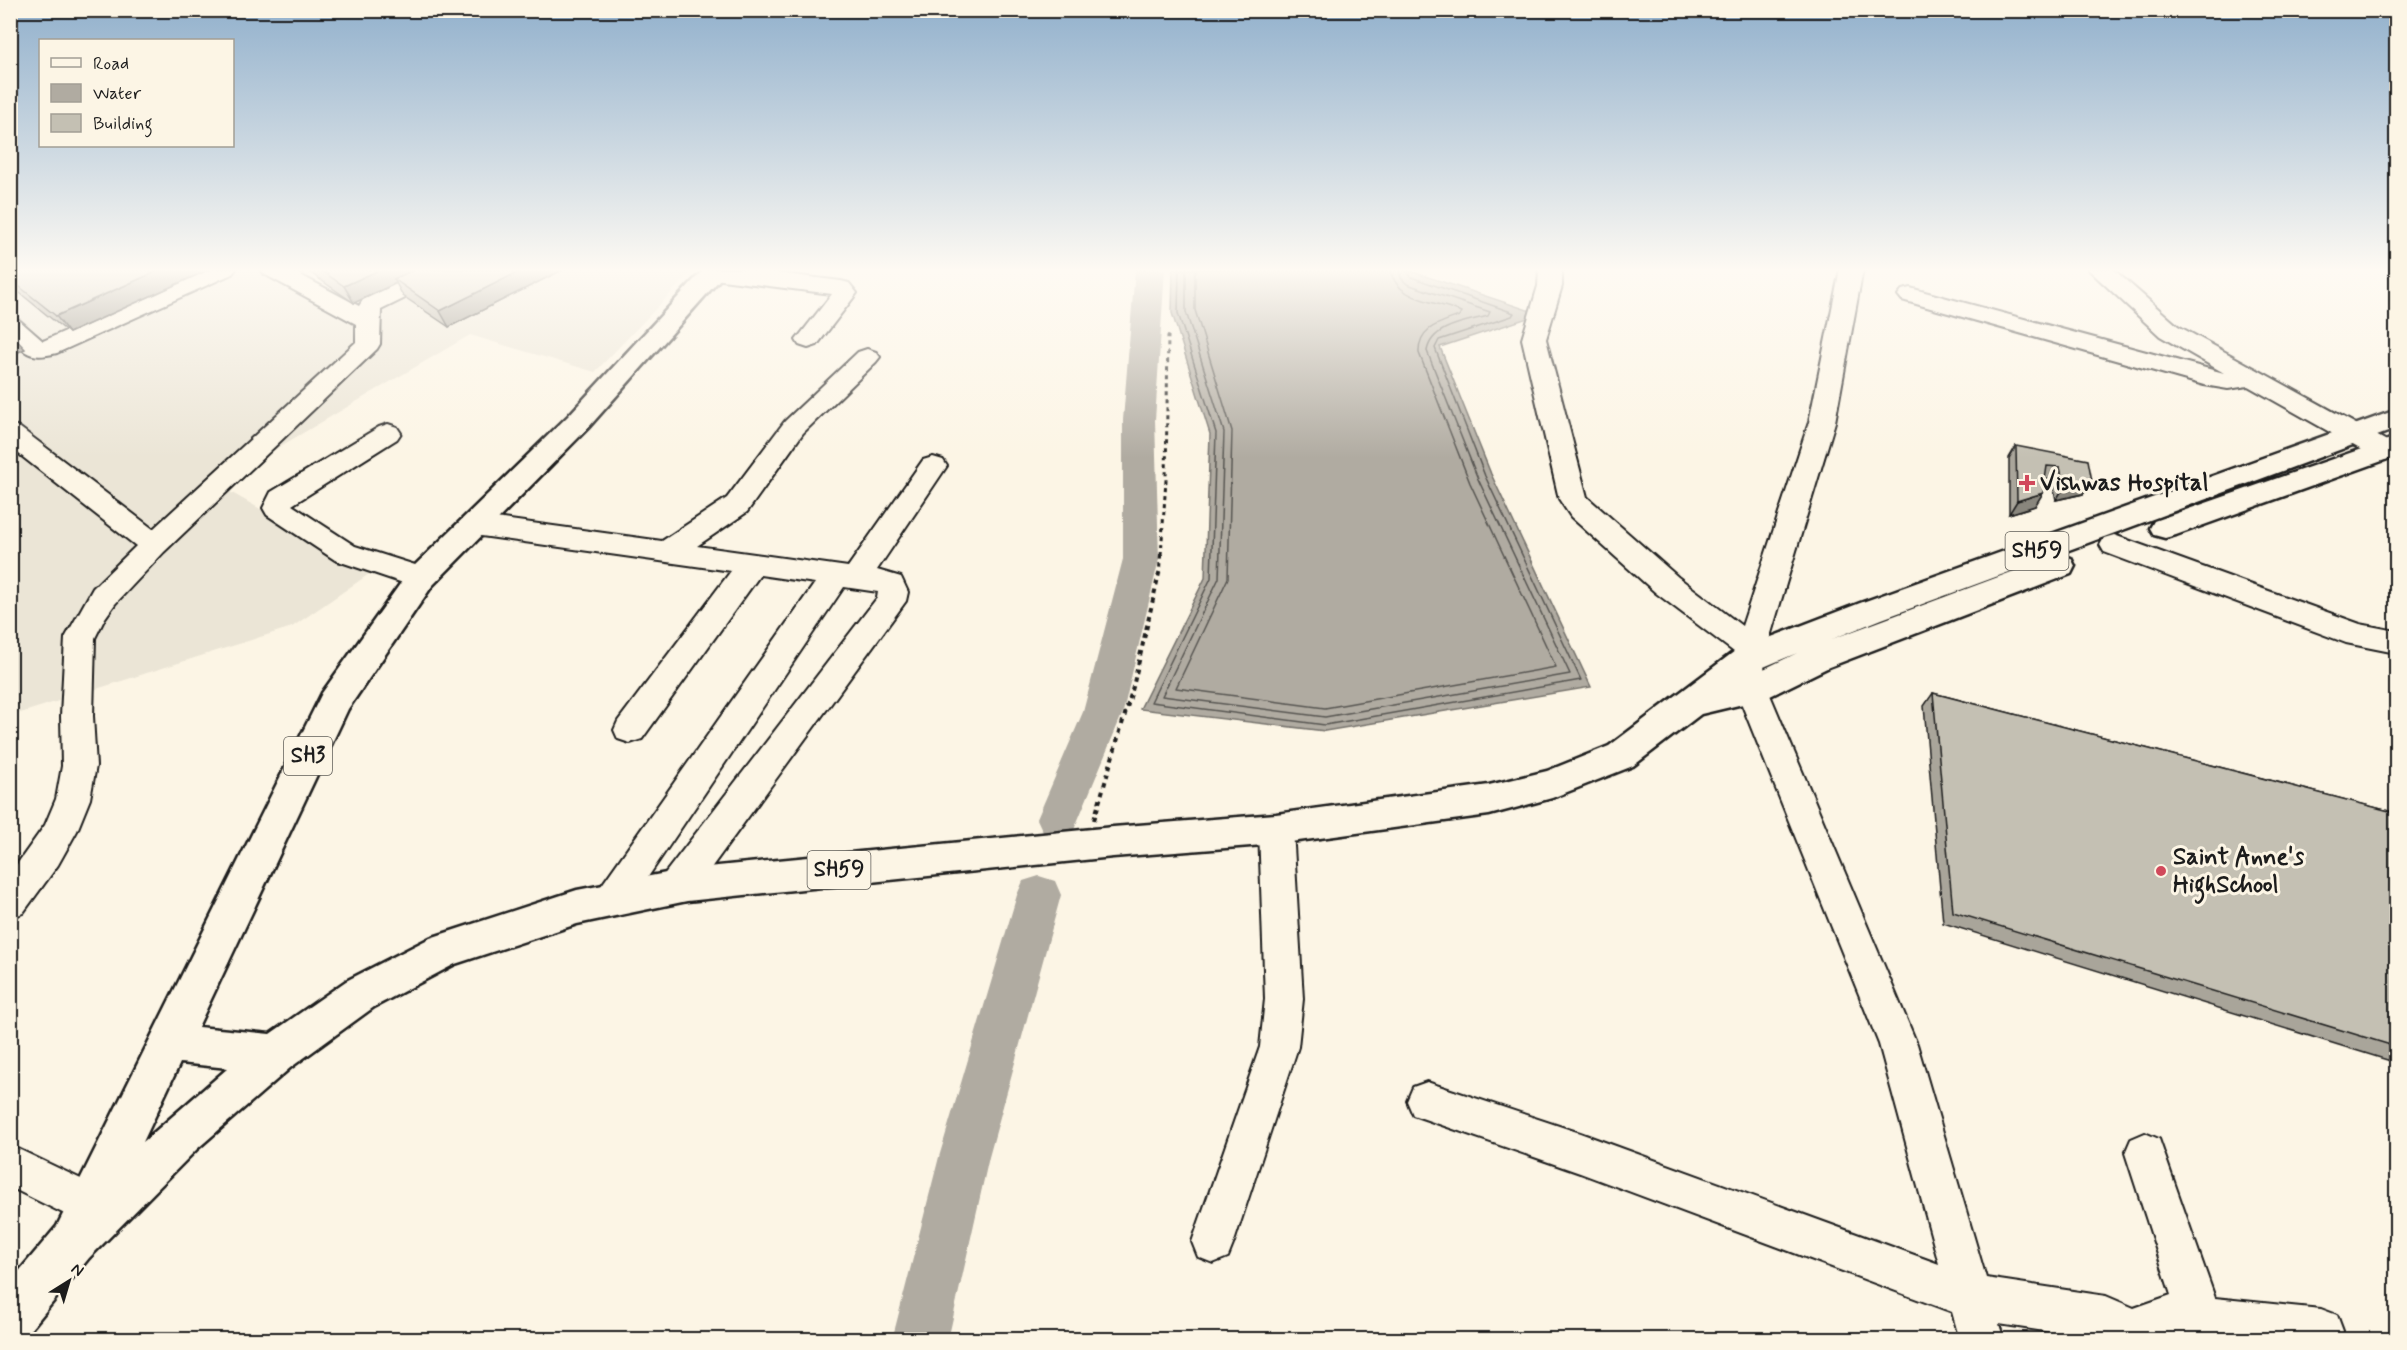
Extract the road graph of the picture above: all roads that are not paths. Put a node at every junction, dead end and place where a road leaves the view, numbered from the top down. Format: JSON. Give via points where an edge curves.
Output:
{"nodes":[{"id":1,"x":17,"y":332,"type":"edge"},
{"id":2,"x":84,"y":332,"type":"edge"},
{"id":3,"x":369,"y":332,"type":"edge"},
{"id":4,"x":660,"y":332,"type":"edge"},
{"id":5,"x":815,"y":332,"type":"edge"},
{"id":6,"x":1535,"y":332,"type":"edge"},
{"id":7,"x":1840,"y":332,"type":"edge"},
{"id":8,"x":2043,"y":332,"type":"edge"},
{"id":9,"x":2171,"y":332,"type":"edge"},
{"id":10,"x":808,"y":340,"type":"dead end"},
{"id":11,"x":867,"y":357,"type":"dead end"},
{"id":12,"x":2251,"y":377,"type":"junction"},
{"id":13,"x":2397,"y":419,"type":"edge"},
{"id":14,"x":10,"y":433,"type":"edge"},
{"id":15,"x":388,"y":433,"type":"dead end"},
{"id":16,"x":2354,"y":435,"type":"junction"},
{"id":17,"x":2390,"y":449,"type":"edge"},
{"id":18,"x":933,"y":466,"type":"dead end"},
{"id":19,"x":474,"y":525,"type":"junction"},
{"id":20,"x":154,"y":545,"type":"junction"},
{"id":21,"x":2114,"y":545,"type":"junction"},
{"id":22,"x":667,"y":552,"type":"junction"},
{"id":23,"x":2062,"y":553,"type":"junction"},
{"id":24,"x":752,"y":564,"type":"junction"},
{"id":25,"x":846,"y":577,"type":"junction"},
{"id":26,"x":421,"y":578,"type":"junction"},
{"id":27,"x":2397,"y":642,"type":"edge"},
{"id":28,"x":1750,"y":666,"type":"junction"},
{"id":29,"x":630,"y":730,"type":"dead end"},
{"id":30,"x":1276,"y":830,"type":"junction"},
{"id":31,"x":676,"y":887,"type":"junction"},
{"id":32,"x":612,"y":900,"type":"junction"},
{"id":33,"x":10,"y":902,"type":"edge"},
{"id":34,"x":169,"y":1043,"type":"junction"},
{"id":35,"x":276,"y":1054,"type":"junction"},
{"id":36,"x":1427,"y":1101,"type":"dead end"},
{"id":37,"x":2145,"y":1153,"type":"dead end"},
{"id":38,"x":10,"y":1165,"type":"edge"},
{"id":39,"x":91,"y":1206,"type":"junction"},
{"id":40,"x":73,"y":1242,"type":"junction"},
{"id":41,"x":1213,"y":1242,"type":"dead end"},
{"id":42,"x":1970,"y":1297,"type":"junction"},
{"id":43,"x":2200,"y":1318,"type":"junction"},
{"id":44,"x":10,"y":1319,"type":"edge"},
{"id":45,"x":2321,"y":1331,"type":"dead end"},
{"id":46,"x":2139,"y":1336,"type":"edge"},
{"id":47,"x":1982,"y":1340,"type":"edge"}],
"edges":[{"from":1,"to":2,"type":"street","via":[[35,349],[48,348]]},
{"from":3,"to":20,"type":"street","via":[[368,344]]},
{"from":4,"to":19,"type":"main road","number":"SH3","via":[[578,422]]},
{"from":5,"to":10,"type":"street"},
{"from":6,"to":28,"type":"street","via":[[1573,499]]},
{"from":7,"to":28,"type":"street","via":[[1822,422]]},
{"from":8,"to":12,"type":"street","via":[[2213,379]]},
{"from":9,"to":12,"type":"street"},
{"from":11,"to":22,"type":"street","via":[[794,427],[737,505]]},
{"from":12,"to":16,"type":"street"},
{"from":13,"to":16,"type":"main road","number":"SH59"},
{"from":14,"to":20,"type":"street"},
{"from":15,"to":26,"type":"street","via":[[281,499],[277,508],[345,553]]},
{"from":16,"to":17,"type":"street"},
{"from":16,"to":23,"type":"main road","number":"SH59"},
{"from":17,"to":21,"type":"main road","number":"SH59"},
{"from":18,"to":25,"type":"street"},
{"from":19,"to":22,"type":"street"},
{"from":19,"to":26,"type":"main road","number":"SH3"},
{"from":20,"to":33,"type":"street","via":[[104,596],[80,638],[76,716],[79,766],[74,799],[46,854]]},
{"from":21,"to":23,"type":"main road","number":"SH59"},
{"from":21,"to":27,"type":"street","via":[[2357,635]]},
{"from":22,"to":24,"type":"street"},
{"from":23,"to":28,"type":"main road","number":"SH59","via":[[1817,658]]},
{"from":24,"to":25,"type":"street"},
{"from":24,"to":29,"type":"street"},
{"from":25,"to":31,"type":"street","via":[[890,585],[891,601]]},
{"from":25,"to":32,"type":"street"},
{"from":26,"to":34,"type":"main road","number":"SH3","via":[[334,702]]},
{"from":28,"to":30,"type":"main road","number":"SH59","via":[[1689,704],[1621,756],[1552,784],[1489,800]]},
{"from":28,"to":42,"type":"street","via":[[1898,1044]]},
{"from":30,"to":31,"type":"main road","number":"SH59","via":[[1086,845]]},
{"from":30,"to":41,"type":"street","via":[[1284,999],[1279,1047]]},
{"from":31,"to":32,"type":"main road","number":"SH59"},
{"from":32,"to":35,"type":"main road","number":"SH59","via":[[444,950],[360,994]]},
{"from":34,"to":35,"type":"main road"},
{"from":34,"to":39,"type":"main road","number":"SH3"},
{"from":35,"to":40,"type":"main road","number":"SH59","via":[[182,1134]]},
{"from":36,"to":42,"type":"street","via":[[1580,1153]]},
{"from":37,"to":43,"type":"street"},
{"from":38,"to":39,"type":"street"},
{"from":39,"to":40,"type":"main road","number":"SH3"},
{"from":40,"to":44,"type":"main road","number":"SH3"},
{"from":42,"to":46,"type":"street","via":[[2106,1318]]},
{"from":42,"to":47,"type":"street"},
{"from":43,"to":45,"type":"street"},
{"from":43,"to":46,"type":"street","via":[[2160,1319]]}]}
